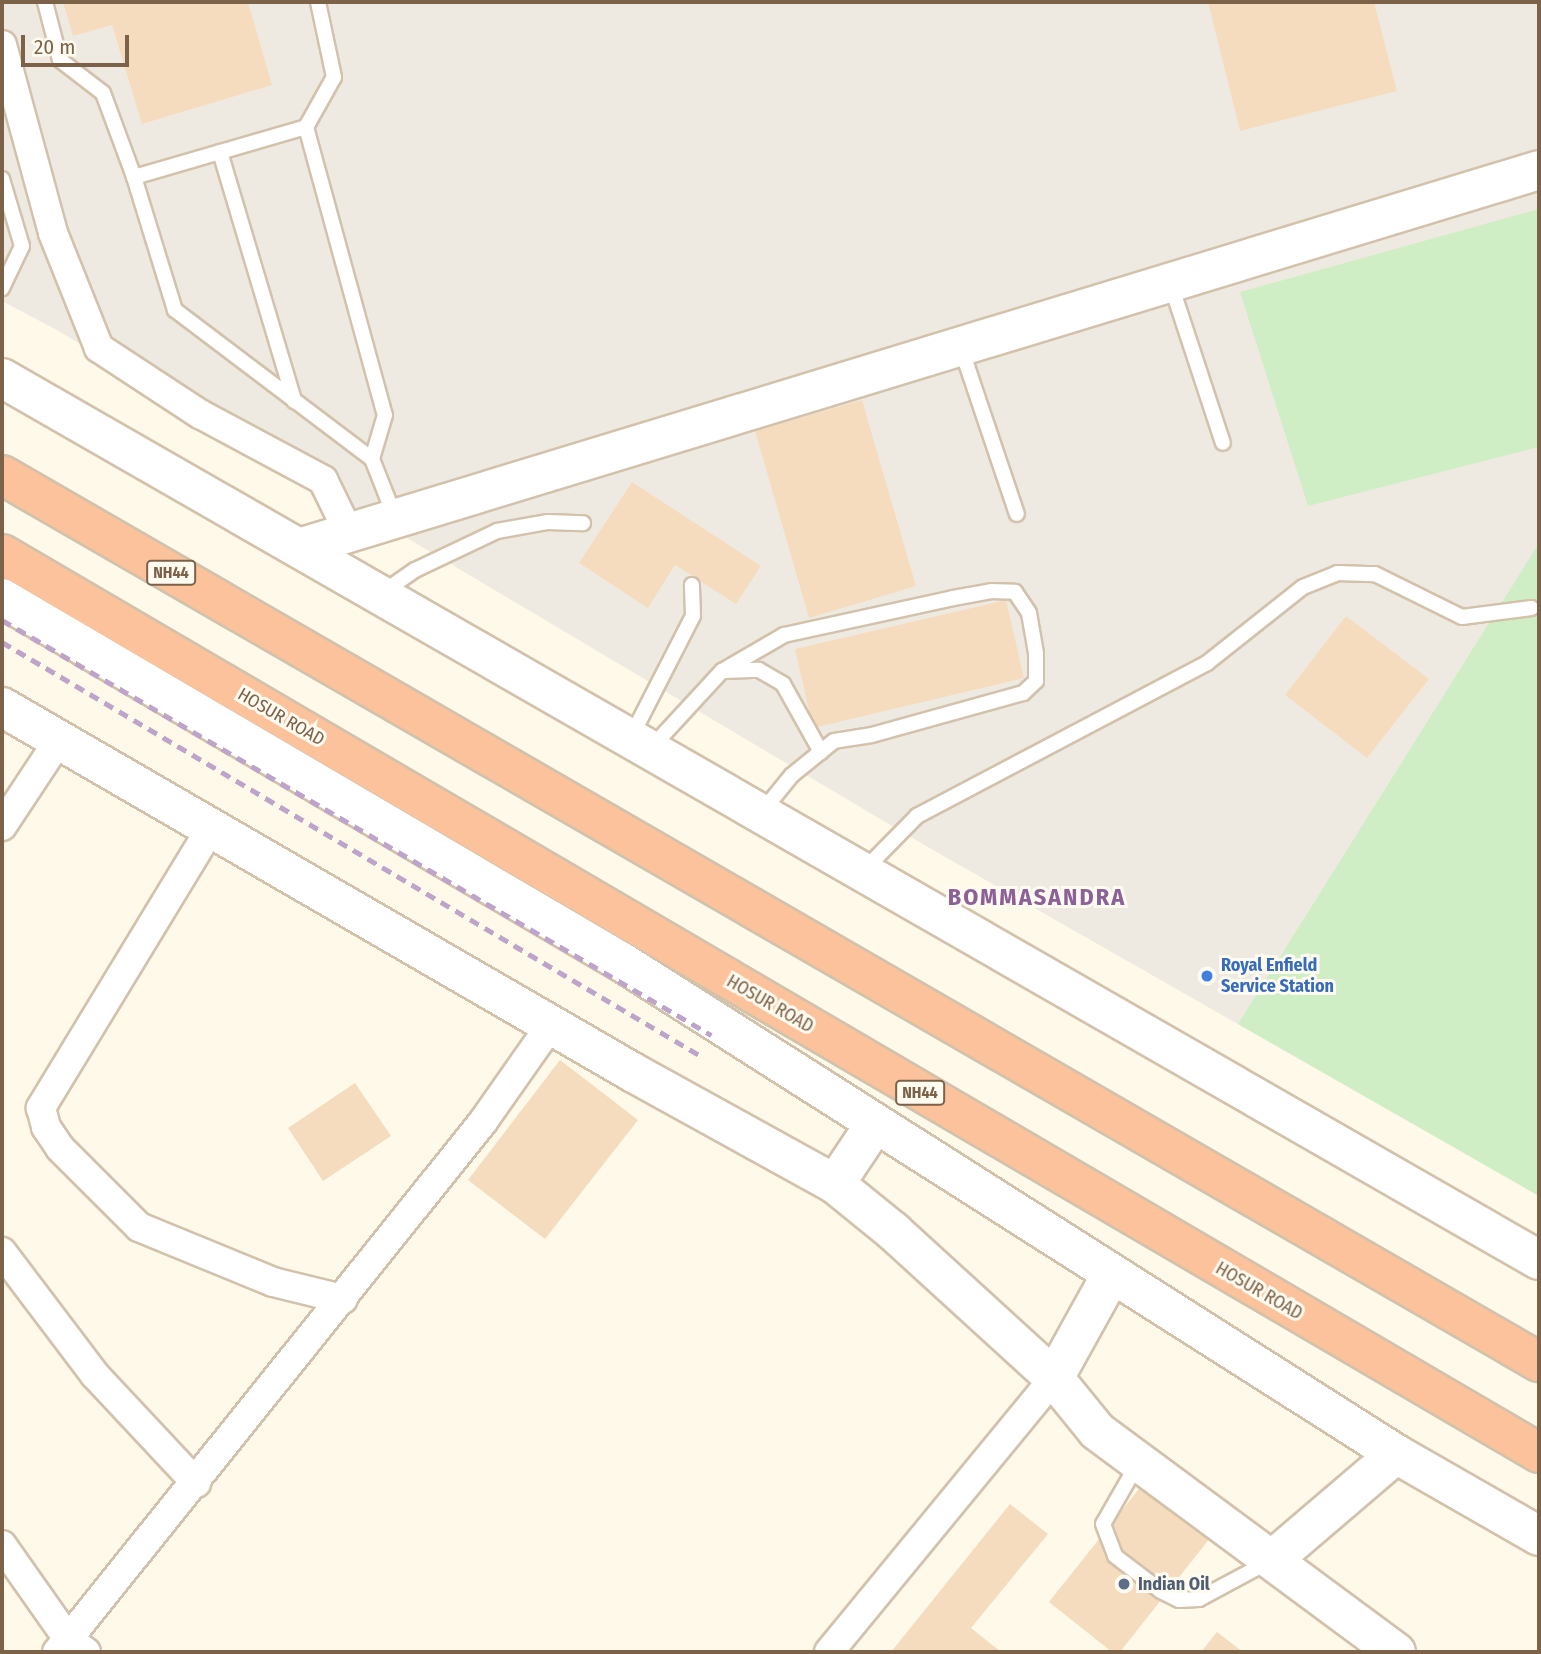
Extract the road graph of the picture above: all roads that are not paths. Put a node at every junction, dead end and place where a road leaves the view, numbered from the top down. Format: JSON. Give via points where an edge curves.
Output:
{"nodes":[{"id":1,"x":45,"y":2,"type":"edge"},
{"id":2,"x":317,"y":2,"type":"edge"},
{"id":3,"x":2,"y":45,"type":"edge"},
{"id":4,"x":306,"y":127,"type":"junction"},
{"id":5,"x":220,"y":152,"type":"junction"},
{"id":6,"x":1539,"y":170,"type":"edge"},
{"id":7,"x":134,"y":177,"type":"junction"},
{"id":8,"x":2,"y":178,"type":"edge"},
{"id":9,"x":1170,"y":282,"type":"junction"},
{"id":10,"x":2,"y":288,"type":"edge"},
{"id":11,"x":961,"y":346,"type":"junction"},
{"id":12,"x":2,"y":378,"type":"edge"},
{"id":13,"x":294,"y":401,"type":"junction"},
{"id":14,"x":1223,"y":443,"type":"dead end"},
{"id":15,"x":372,"y":459,"type":"junction"},
{"id":16,"x":2,"y":475,"type":"edge"},
{"id":17,"x":1017,"y":514,"type":"dead end"},
{"id":18,"x":396,"y":519,"type":"junction"},
{"id":19,"x":583,"y":523,"type":"dead end"},
{"id":20,"x":349,"y":533,"type":"junction"},
{"id":21,"x":299,"y":548,"type":"junction"},
{"id":22,"x":2,"y":554,"type":"edge"},
{"id":23,"x":692,"y":585,"type":"dead end"},
{"id":24,"x":381,"y":594,"type":"junction"},
{"id":25,"x":2,"y":598,"type":"edge"},
{"id":26,"x":1531,"y":608,"type":"dead end"},
{"id":27,"x":722,"y":671,"type":"junction"},
{"id":28,"x":2,"y":706,"type":"edge"},
{"id":29,"x":59,"y":740,"type":"junction"},
{"id":30,"x":640,"y":743,"type":"junction"},
{"id":31,"x":821,"y":752,"type":"junction"},
{"id":32,"x":761,"y":813,"type":"junction"},
{"id":33,"x":2,"y":826,"type":"edge"},
{"id":34,"x":211,"y":828,"type":"junction"},
{"id":35,"x":863,"y":871,"type":"junction"},
{"id":36,"x":551,"y":1025,"type":"junction"},
{"id":37,"x":875,"y":1124,"type":"junction"},
{"id":38,"x":835,"y":1184,"type":"junction"},
{"id":39,"x":2,"y":1252,"type":"edge"},
{"id":40,"x":1539,"y":1260,"type":"edge"},
{"id":41,"x":1111,"y":1275,"type":"junction"},
{"id":42,"x":343,"y":1299,"type":"junction"},
{"id":43,"x":1539,"y":1362,"type":"edge"},
{"id":44,"x":1054,"y":1378,"type":"junction"},
{"id":45,"x":1539,"y":1453,"type":"edge"},
{"id":46,"x":1396,"y":1454,"type":"junction"},
{"id":47,"x":1139,"y":1462,"type":"junction"},
{"id":48,"x":196,"y":1483,"type":"junction"},
{"id":49,"x":1539,"y":1536,"type":"edge"},
{"id":50,"x":2,"y":1545,"type":"edge"},
{"id":51,"x":1272,"y":1560,"type":"junction"},
{"id":52,"x":70,"y":1648,"type":"edge"},
{"id":53,"x":829,"y":1652,"type":"edge"},
{"id":54,"x":1396,"y":1652,"type":"edge"}],
"edges":[{"from":1,"to":7,"type":"lane","via":[[60,60],[103,93]]},
{"from":2,"to":4,"type":"lane","via":[[334,77]]},
{"from":3,"to":20,"type":"street","via":[[53,233],[99,348],[200,414],[323,480]]},
{"from":4,"to":5,"type":"lane"},
{"from":4,"to":15,"type":"lane","via":[[385,415]]},
{"from":5,"to":7,"type":"lane"},
{"from":5,"to":13,"type":"lane"},
{"from":6,"to":9,"type":"street"},
{"from":7,"to":13,"type":"lane","via":[[174,310]]},
{"from":8,"to":10,"type":"lane","via":[[22,246]]},
{"from":9,"to":11,"type":"street"},
{"from":9,"to":14,"type":"lane"},
{"from":11,"to":17,"type":"lane"},
{"from":11,"to":18,"type":"street"},
{"from":12,"to":21,"type":"street"},
{"from":13,"to":15,"type":"lane"},
{"from":15,"to":18,"type":"lane"},
{"from":16,"to":43,"type":"highway","number":"NH44"},
{"from":18,"to":20,"type":"street"},
{"from":19,"to":24,"type":"lane","via":[[548,522],[497,531],[415,570]]},
{"from":20,"to":21,"type":"street"},
{"from":21,"to":24,"type":"street"},
{"from":22,"to":45,"type":"highway","name":"HOSUR ROAD","number":"NH44"},
{"from":23,"to":30,"type":"lane","via":[[693,616]]},
{"from":24,"to":30,"type":"street"},
{"from":25,"to":37,"type":"street","via":[[622,962]]},
{"from":26,"to":35,"type":"lane","via":[[1462,617],[1375,574],[1337,573],[1303,587],[1207,663],[917,816]]},
{"from":27,"to":30,"type":"lane"},
{"from":27,"to":31,"type":"lane","via":[[759,670],[783,684]]},
{"from":27,"to":31,"type":"lane","via":[[784,635],[953,598],[1015,592],[1029,613],[1035,653],[1036,681],[1023,693],[872,735],[834,741]]},
{"from":28,"to":29,"type":"street"},
{"from":29,"to":33,"type":"street"},
{"from":29,"to":34,"type":"street"},
{"from":30,"to":32,"type":"street"},
{"from":31,"to":32,"type":"lane","via":[[791,776]]},
{"from":32,"to":35,"type":"street"},
{"from":34,"to":36,"type":"street"},
{"from":34,"to":42,"type":"street","via":[[41,1108],[46,1127],[139,1227],[273,1282]]},
{"from":35,"to":40,"type":"street"},
{"from":36,"to":38,"type":"street"},
{"from":36,"to":42,"type":"street","via":[[482,1124]]},
{"from":37,"to":38,"type":"street"},
{"from":37,"to":41,"type":"street"},
{"from":38,"to":44,"type":"street"},
{"from":39,"to":48,"type":"street","via":[[95,1375]]},
{"from":41,"to":44,"type":"street"},
{"from":41,"to":46,"type":"street"},
{"from":42,"to":48,"type":"street"},
{"from":44,"to":47,"type":"street","via":[[1097,1431]]},
{"from":44,"to":53,"type":"street"},
{"from":46,"to":49,"type":"street"},
{"from":46,"to":51,"type":"street"},
{"from":47,"to":51,"type":"street"},
{"from":47,"to":51,"type":"lane","via":[[1103,1524],[1115,1556],[1161,1591],[1179,1600],[1199,1599]]},
{"from":48,"to":52,"type":"street"},
{"from":50,"to":52,"type":"street"},
{"from":51,"to":54,"type":"street"}]}
